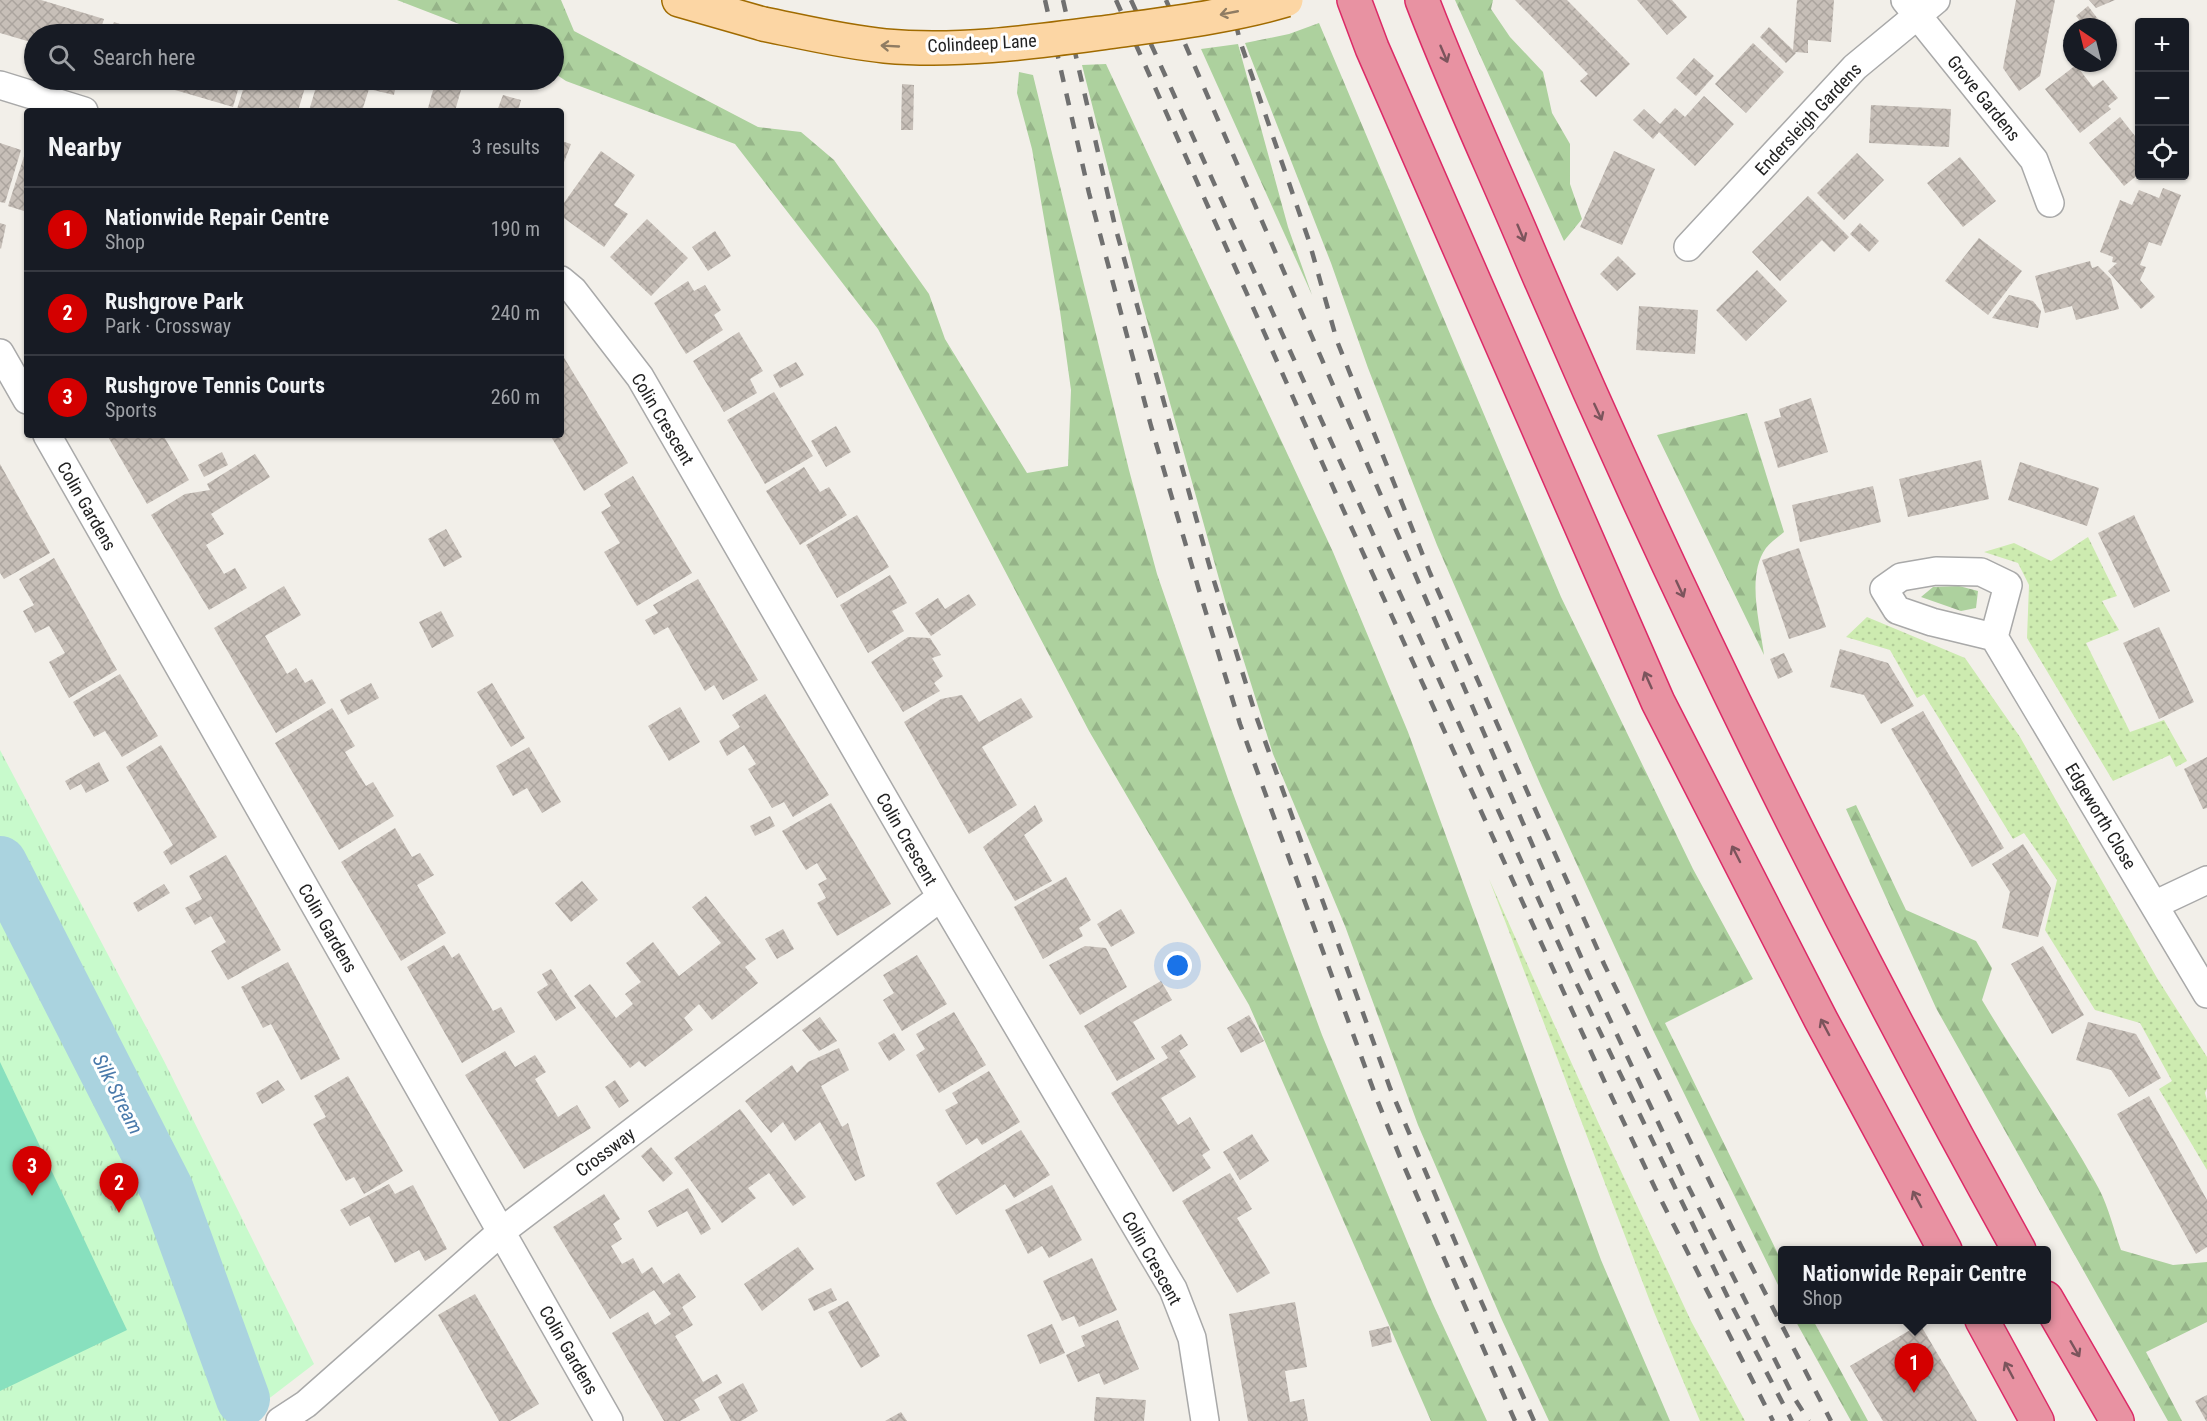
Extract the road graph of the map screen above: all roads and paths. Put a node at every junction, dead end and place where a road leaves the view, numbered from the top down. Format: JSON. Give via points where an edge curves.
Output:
{"nodes":[{"id":1,"x":679,"y":0,"type":"edge"},
{"id":2,"x":1286,"y":0,"type":"edge"},
{"id":3,"x":1354,"y":0,"type":"edge"},
{"id":4,"x":1422,"y":0,"type":"edge"},
{"id":5,"x":1919,"y":5,"type":"edge"},
{"id":6,"x":0,"y":85,"type":"edge"},
{"id":7,"x":74,"y":108,"type":"edge"},
{"id":8,"x":2050,"y":203,"type":"dead end"},
{"id":9,"x":1688,"y":247,"type":"dead end"},
{"id":10,"x":564,"y":282,"type":"edge"},
{"id":11,"x":0,"y":353,"type":"edge"},
{"id":12,"x":24,"y":395,"type":"edge"},
{"id":13,"x":49,"y":438,"type":"edge"},
{"id":14,"x":1994,"y":637,"type":"dead end"},
{"id":15,"x":2207,"y":880,"type":"edge"},
{"id":16,"x":940,"y":897,"type":"junction"},
{"id":17,"x":2154,"y":905,"type":"junction"},
{"id":18,"x":2207,"y":994,"type":"edge"},
{"id":19,"x":502,"y":1231,"type":"junction"},
{"id":20,"x":1942,"y":1246,"type":"edge"},
{"id":21,"x":2016,"y":1246,"type":"edge"},
{"id":22,"x":2051,"y":1307,"type":"edge"},
{"id":23,"x":1984,"y":1324,"type":"edge"},
{"id":24,"x":280,"y":1421,"type":"edge"},
{"id":25,"x":609,"y":1421,"type":"edge"},
{"id":26,"x":1204,"y":1421,"type":"edge"},
{"id":27,"x":2037,"y":1421,"type":"edge"},
{"id":28,"x":2116,"y":1421,"type":"edge"}],
"edges":[{"from":2,"to":1,"type":"main road","name":"Colindeep Lane","one_way":true,"bridge":true,"via":[[1187,21],[1093,34],[942,47],[885,46],[826,37]]},
{"from":20,"to":3,"type":"highway","one_way":true,"via":[[1658,702]]},
{"from":4,"to":21,"type":"highway","one_way":true,"via":[[1585,383],[1704,640],[1883,997]]},
{"from":5,"to":8,"type":"street","name":"Grove Gardens","via":[[2034,160]]},
{"from":5,"to":9,"type":"street","name":"Endersleigh Gardens","via":[[1855,67]]},
{"from":6,"to":7,"type":"street"},
{"from":10,"to":16,"type":"street","name":"Colin Crescent","via":[[640,377]]},
{"from":11,"to":12,"type":"street"},
{"from":13,"to":19,"type":"street","name":"Colin Gardens"},
{"from":14,"to":17,"type":"street","name":"Edgeworth Close"},
{"from":15,"to":17,"type":"street"},
{"from":16,"to":19,"type":"street","name":"Crossway"},
{"from":16,"to":26,"type":"street","name":"Colin Crescent","via":[[1173,1289],[1192,1338]]},
{"from":17,"to":18,"type":"street","name":"Edgeworth Close"},
{"from":19,"to":24,"type":"street","name":"Crossway","via":[[306,1404]]},
{"from":19,"to":25,"type":"street","name":"Colin Gardens"},
{"from":22,"to":28,"type":"highway","one_way":true},
{"from":27,"to":23,"type":"highway","one_way":true}]}
